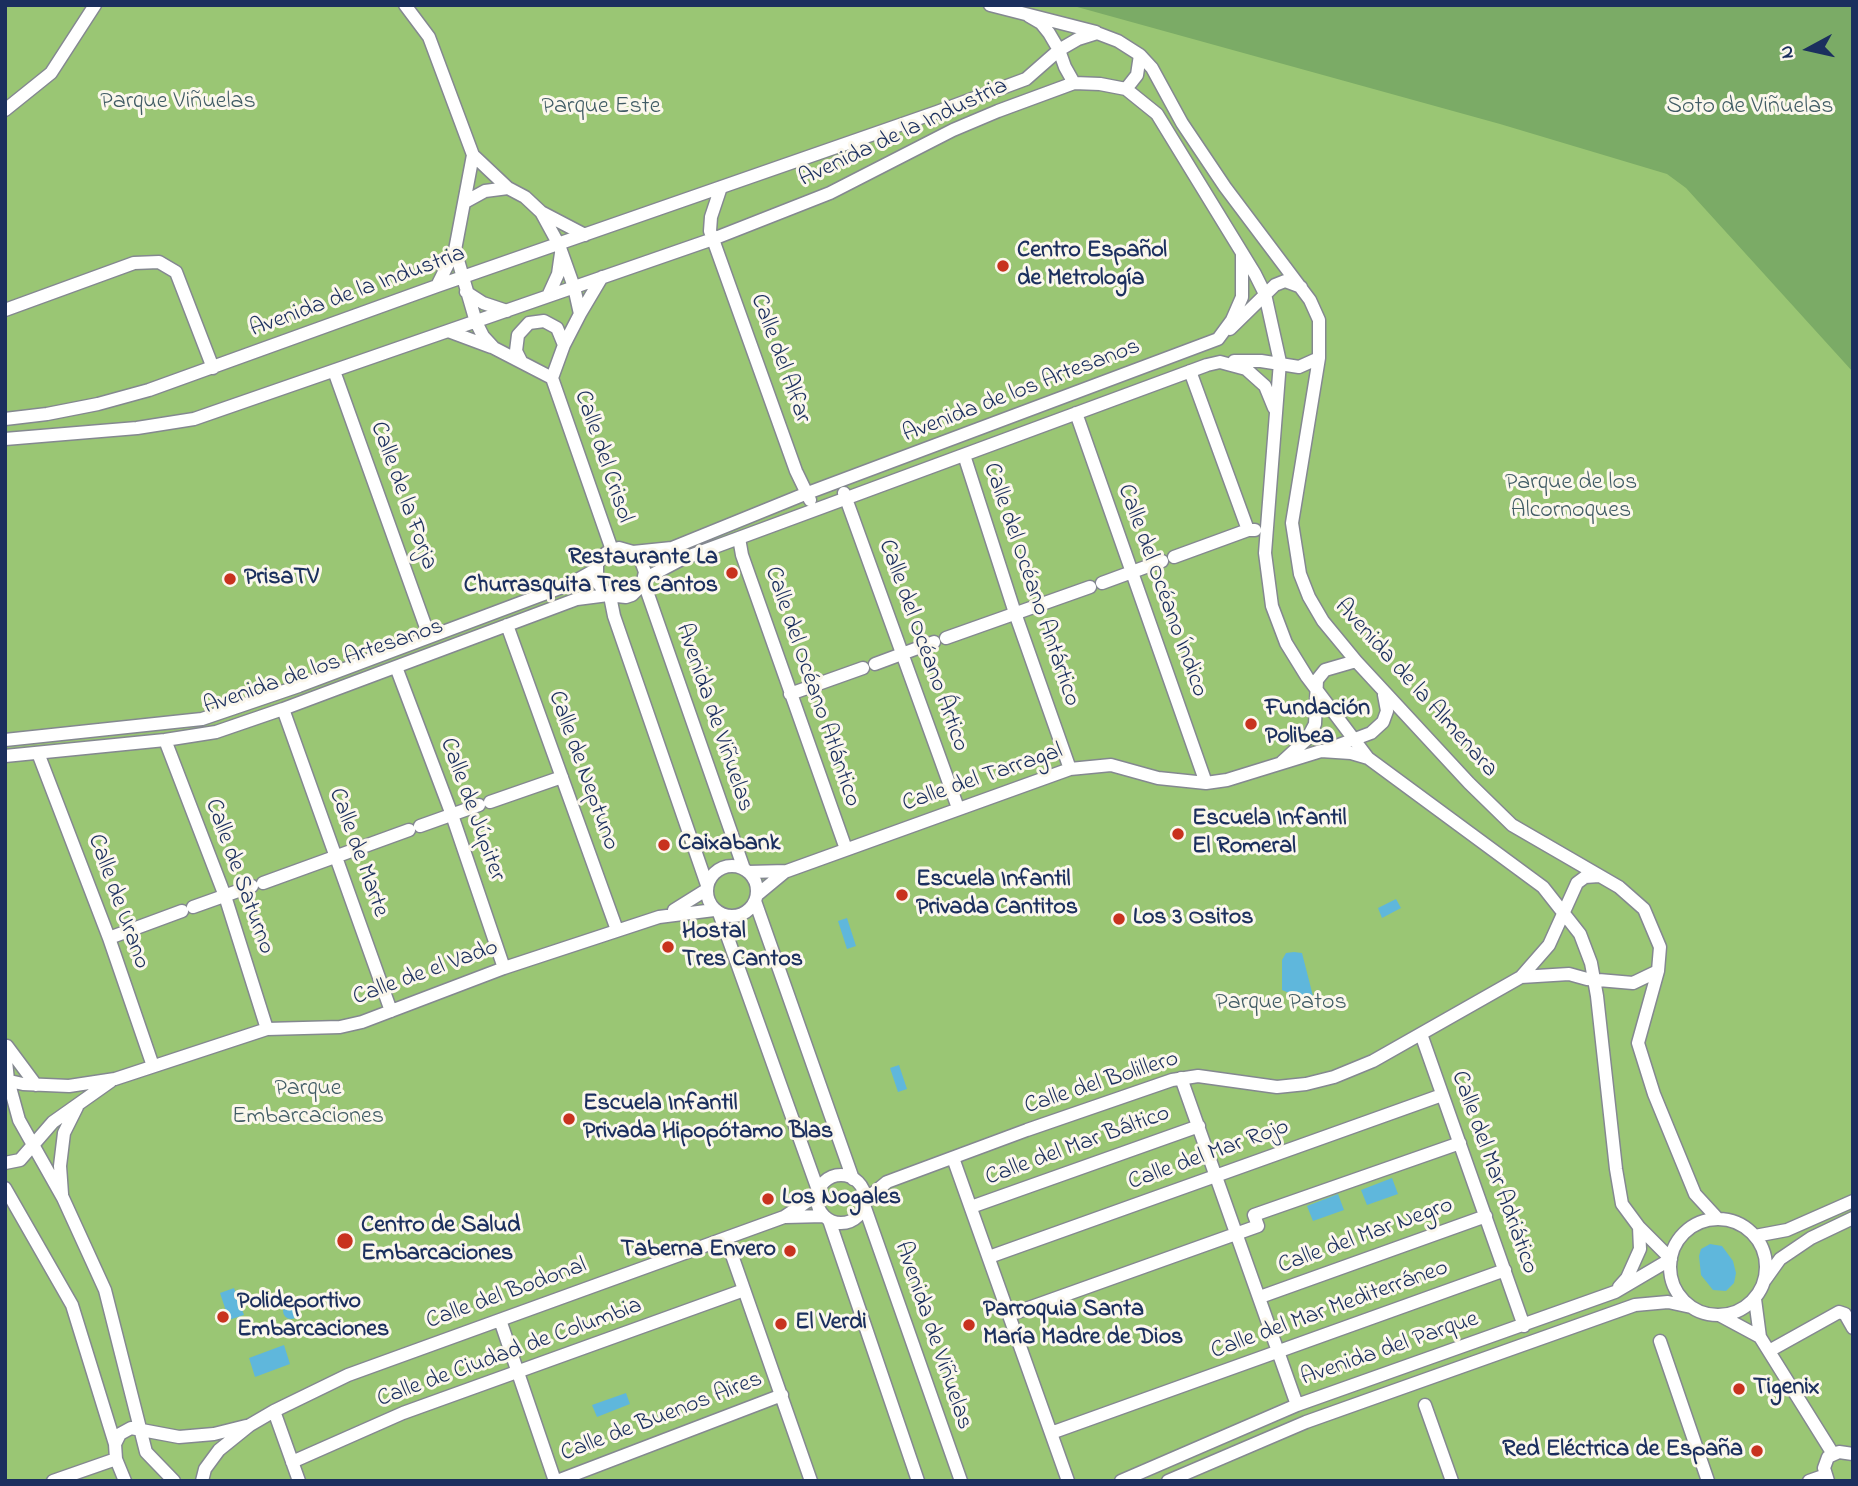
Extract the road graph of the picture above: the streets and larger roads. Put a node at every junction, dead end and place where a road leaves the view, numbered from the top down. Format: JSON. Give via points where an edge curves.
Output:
{"nodes":[{"id":1,"x":95,"y":5,"type":"edge"},
{"id":2,"x":405,"y":5,"type":"edge"},
{"id":3,"x":990,"y":5,"type":"edge"},
{"id":4,"x":1029,"y":16,"type":"junction"},
{"id":5,"x":1097,"y":33,"type":"junction"},
{"id":6,"x":1059,"y":50,"type":"junction"},
{"id":7,"x":1140,"y":55,"type":"junction"},
{"id":8,"x":1074,"y":83,"type":"junction"},
{"id":9,"x":1126,"y":89,"type":"junction"},
{"id":10,"x":5,"y":110,"type":"edge"},
{"id":11,"x":473,"y":155,"type":"junction"},
{"id":12,"x":721,"y":187,"type":"junction"},
{"id":13,"x":508,"y":188,"type":"junction"},
{"id":14,"x":465,"y":202,"type":"junction"},
{"id":15,"x":541,"y":212,"type":"junction"},
{"id":16,"x":585,"y":234,"type":"junction"},
{"id":17,"x":713,"y":239,"type":"junction"},
{"id":18,"x":560,"y":249,"type":"junction"},
{"id":19,"x":455,"y":250,"type":"junction"},
{"id":20,"x":1242,"y":254,"type":"junction"},
{"id":21,"x":603,"y":277,"type":"junction"},
{"id":22,"x":463,"y":278,"type":"junction"},
{"id":23,"x":437,"y":286,"type":"junction"},
{"id":24,"x":575,"y":287,"type":"junction"},
{"id":25,"x":1301,"y":287,"type":"junction"},
{"id":26,"x":466,"y":292,"type":"junction"},
{"id":27,"x":1265,"y":294,"type":"junction"},
{"id":28,"x":548,"y":296,"type":"junction"},
{"id":29,"x":5,"y":310,"type":"edge"},
{"id":30,"x":507,"y":311,"type":"junction"},
{"id":31,"x":580,"y":314,"type":"junction"},
{"id":32,"x":477,"y":322,"type":"junction"},
{"id":33,"x":448,"y":331,"type":"junction"},
{"id":34,"x":1218,"y":340,"type":"junction"},
{"id":35,"x":564,"y":345,"type":"junction"},
{"id":36,"x":494,"y":348,"type":"junction"},
{"id":37,"x":1319,"y":358,"type":"junction"},
{"id":38,"x":521,"y":361,"type":"junction"},
{"id":39,"x":1220,"y":362,"type":"junction"},
{"id":40,"x":1280,"y":362,"type":"junction"},
{"id":41,"x":213,"y":368,"type":"junction"},
{"id":42,"x":334,"y":371,"type":"junction"},
{"id":43,"x":1190,"y":371,"type":"junction"},
{"id":44,"x":552,"y":378,"type":"junction"},
{"id":45,"x":1076,"y":413,"type":"junction"},
{"id":46,"x":1276,"y":418,"type":"junction"},
{"id":47,"x":5,"y":419,"type":"edge"},
{"id":48,"x":5,"y":439,"type":"edge"},
{"id":49,"x":964,"y":455,"type":"junction"},
{"id":50,"x":840,"y":482,"type":"junction"},
{"id":51,"x":805,"y":494,"type":"junction"},
{"id":52,"x":846,"y":499,"type":"junction"},
{"id":53,"x":815,"y":509,"type":"junction"},
{"id":54,"x":1248,"y":530,"type":"junction"},
{"id":55,"x":1266,"y":531,"type":"junction"},
{"id":56,"x":739,"y":538,"type":"junction"},
{"id":57,"x":612,"y":550,"type":"junction"},
{"id":58,"x":633,"y":552,"type":"junction"},
{"id":59,"x":595,"y":570,"type":"junction"},
{"id":60,"x":1132,"y":572,"type":"junction"},
{"id":61,"x":644,"y":580,"type":"junction"},
{"id":62,"x":609,"y":595,"type":"junction"},
{"id":63,"x":1015,"y":614,"type":"junction"},
{"id":64,"x":507,"y":625,"type":"junction"},
{"id":65,"x":429,"y":636,"type":"junction"},
{"id":66,"x":903,"y":653,"type":"junction"},
{"id":67,"x":1356,"y":661,"type":"junction"},
{"id":68,"x":397,"y":667,"type":"junction"},
{"id":69,"x":1383,"y":691,"type":"junction"},
{"id":70,"x":1318,"y":692,"type":"junction"},
{"id":71,"x":790,"y":694,"type":"junction"},
{"id":72,"x":283,"y":709,"type":"junction"},
{"id":73,"x":5,"y":740,"type":"edge"},
{"id":74,"x":165,"y":740,"type":"junction"},
{"id":75,"x":1355,"y":741,"type":"junction"},
{"id":76,"x":1321,"y":751,"type":"junction"},
{"id":77,"x":38,"y":753,"type":"junction"},
{"id":78,"x":5,"y":756,"type":"edge"},
{"id":79,"x":1368,"y":758,"type":"junction"},
{"id":80,"x":1280,"y":764,"type":"junction"},
{"id":81,"x":1070,"y":769,"type":"junction"},
{"id":82,"x":562,"y":777,"type":"junction"},
{"id":83,"x":1206,"y":783,"type":"junction"},
{"id":84,"x":958,"y":808,"type":"junction"},
{"id":85,"x":452,"y":815,"type":"junction"},
{"id":86,"x":846,"y":849,"type":"junction"},
{"id":87,"x":336,"y":857,"type":"junction"},
{"id":88,"x":787,"y":870,"type":"junction"},
{"id":89,"x":746,"y":871,"type":"junction"},
{"id":90,"x":1599,"y":876,"type":"junction"},
{"id":91,"x":707,"y":887,"type":"junction"},
{"id":92,"x":225,"y":896,"type":"junction"},
{"id":93,"x":756,"y":898,"type":"junction"},
{"id":94,"x":716,"y":911,"type":"junction"},
{"id":95,"x":1565,"y":913,"type":"junction"},
{"id":96,"x":668,"y":914,"type":"junction"},
{"id":97,"x":617,"y":930,"type":"junction"},
{"id":98,"x":108,"y":938,"type":"junction"},
{"id":99,"x":505,"y":968,"type":"junction"},
{"id":100,"x":1658,"y":971,"type":"junction"},
{"id":101,"x":1521,"y":977,"type":"junction"},
{"id":102,"x":1594,"y":980,"type":"junction"},
{"id":103,"x":391,"y":1011,"type":"junction"},
{"id":104,"x":267,"y":1029,"type":"junction"},
{"id":105,"x":1421,"y":1034,"type":"junction"},
{"id":106,"x":5,"y":1044,"type":"edge"},
{"id":107,"x":5,"y":1051,"type":"edge"},
{"id":108,"x":153,"y":1066,"type":"junction"},
{"id":109,"x":115,"y":1079,"type":"junction"},
{"id":110,"x":1181,"y":1079,"type":"junction"},
{"id":111,"x":6,"y":1080,"type":"edge"},
{"id":112,"x":36,"y":1085,"type":"junction"},
{"id":113,"x":1443,"y":1095,"type":"junction"},
{"id":114,"x":78,"y":1104,"type":"junction"},
{"id":115,"x":1199,"y":1126,"type":"junction"},
{"id":116,"x":1460,"y":1143,"type":"junction"},
{"id":117,"x":32,"y":1145,"type":"junction"},
{"id":118,"x":953,"y":1158,"type":"junction"},
{"id":119,"x":5,"y":1163,"type":"edge"},
{"id":120,"x":1216,"y":1175,"type":"junction"},
{"id":121,"x":855,"y":1180,"type":"junction"},
{"id":122,"x":887,"y":1182,"type":"junction"},
{"id":123,"x":5,"y":1188,"type":"edge"},
{"id":124,"x":818,"y":1193,"type":"junction"},
{"id":125,"x":63,"y":1198,"type":"junction"},
{"id":126,"x":1853,"y":1201,"type":"edge"},
{"id":127,"x":864,"y":1203,"type":"junction"},
{"id":128,"x":971,"y":1207,"type":"junction"},
{"id":129,"x":1486,"y":1216,"type":"junction"},
{"id":130,"x":784,"y":1217,"type":"junction"},
{"id":131,"x":827,"y":1218,"type":"junction"},
{"id":132,"x":1853,"y":1218,"type":"edge"},
{"id":133,"x":1718,"y":1219,"type":"junction"},
{"id":134,"x":1639,"y":1227,"type":"junction"},
{"id":135,"x":1237,"y":1233,"type":"junction"},
{"id":136,"x":1755,"y":1236,"type":"junction"},
{"id":137,"x":726,"y":1238,"type":"junction"},
{"id":138,"x":989,"y":1257,"type":"junction"},
{"id":139,"x":1671,"y":1259,"type":"junction"},
{"id":140,"x":1505,"y":1270,"type":"junction"},
{"id":141,"x":1765,"y":1280,"type":"junction"},
{"id":142,"x":744,"y":1290,"type":"junction"},
{"id":143,"x":1615,"y":1292,"type":"junction"},
{"id":144,"x":1260,"y":1297,"type":"junction"},
{"id":145,"x":1755,"y":1299,"type":"junction"},
{"id":146,"x":1691,"y":1307,"type":"junction"},
{"id":147,"x":1009,"y":1315,"type":"junction"},
{"id":148,"x":1721,"y":1315,"type":"junction"},
{"id":149,"x":500,"y":1320,"type":"junction"},
{"id":150,"x":1524,"y":1326,"type":"junction"},
{"id":151,"x":1853,"y":1328,"type":"edge"},
{"id":152,"x":1760,"y":1336,"type":"junction"},
{"id":153,"x":1660,"y":1340,"type":"dead end"},
{"id":154,"x":1279,"y":1351,"type":"junction"},
{"id":155,"x":1769,"y":1351,"type":"junction"},
{"id":156,"x":518,"y":1372,"type":"junction"},
{"id":157,"x":782,"y":1395,"type":"junction"},
{"id":158,"x":1297,"y":1405,"type":"junction"},
{"id":159,"x":1425,"y":1405,"type":"dead end"},
{"id":160,"x":274,"y":1411,"type":"junction"},
{"id":161,"x":250,"y":1425,"type":"junction"},
{"id":162,"x":139,"y":1428,"type":"junction"},
{"id":163,"x":1051,"y":1433,"type":"junction"},
{"id":164,"x":115,"y":1444,"type":"junction"},
{"id":165,"x":1833,"y":1454,"type":"junction"},
{"id":166,"x":1853,"y":1454,"type":"edge"},
{"id":167,"x":116,"y":1459,"type":"junction"},
{"id":168,"x":292,"y":1462,"type":"junction"},
{"id":169,"x":1827,"y":1478,"type":"edge"},
{"id":170,"x":53,"y":1481,"type":"edge"},
{"id":171,"x":125,"y":1481,"type":"edge"},
{"id":172,"x":174,"y":1481,"type":"edge"},
{"id":173,"x":202,"y":1481,"type":"edge"},
{"id":174,"x":299,"y":1481,"type":"edge"},
{"id":175,"x":556,"y":1481,"type":"edge"},
{"id":176,"x":811,"y":1481,"type":"edge"},
{"id":177,"x":918,"y":1481,"type":"edge"},
{"id":178,"x":961,"y":1481,"type":"edge"},
{"id":179,"x":1068,"y":1481,"type":"edge"},
{"id":180,"x":1121,"y":1481,"type":"edge"},
{"id":181,"x":1168,"y":1481,"type":"edge"},
{"id":182,"x":1452,"y":1481,"type":"edge"},
{"id":183,"x":1708,"y":1481,"type":"edge"},
{"id":184,"x":1809,"y":1481,"type":"edge"}],
"edges":[{"from":1,"to":10,"type":"street","via":[[51,73]]},
{"from":2,"to":11,"type":"street","via":[[429,37]]},
{"from":3,"to":4,"type":"street"},
{"from":4,"to":5,"type":"street"},
{"from":4,"to":6,"type":"street","via":[[1041,23]]},
{"from":5,"to":6,"type":"street","name":"Avenida de la Industria"},
{"from":5,"to":7,"type":"street"},
{"from":6,"to":8,"type":"street"},
{"from":6,"to":12,"type":"street","name":"Avenida de la Industria","via":[[1026,79]]},
{"from":7,"to":9,"type":"street","via":[[1137,75]]},
{"from":7,"to":25,"type":"street","name":"Avenida de la Almenara","via":[[1224,187]]},
{"from":8,"to":9,"type":"street"},
{"from":8,"to":17,"type":"street","name":"Avenida de la Industria","via":[[953,130],[830,193]]},
{"from":9,"to":20,"type":"street","via":[[1157,114]]},
{"from":11,"to":13,"type":"street"},
{"from":11,"to":14,"type":"street"},
{"from":12,"to":16,"type":"street","name":"Avenida de la Industria"},
{"from":12,"to":17,"type":"street","via":[[711,216]]},
{"from":13,"to":14,"type":"street","via":[[485,191]]},
{"from":13,"to":15,"type":"street"},
{"from":14,"to":19,"type":"street"},
{"from":15,"to":16,"type":"street"},
{"from":15,"to":18,"type":"street"},
{"from":16,"to":18,"type":"street","name":"Avenida de la Industria"},
{"from":17,"to":21,"type":"street","name":"Avenida de la Industria"},
{"from":17,"to":51,"type":"street","name":"Calle del Alfar"},
{"from":18,"to":22,"type":"street","name":"Avenida de la Industria"},
{"from":18,"to":24,"type":"street"},
{"from":18,"to":28,"type":"street","via":[[558,274]]},
{"from":19,"to":22,"type":"street"},
{"from":19,"to":23,"type":"street"},
{"from":20,"to":27,"type":"street"},
{"from":20,"to":34,"type":"street","via":[[1242,297]]},
{"from":21,"to":24,"type":"street","name":"Avenida de la Industria"},
{"from":21,"to":31,"type":"street"},
{"from":22,"to":23,"type":"street","name":"Avenida de la Industria"},
{"from":22,"to":26,"type":"street"},
{"from":23,"to":41,"type":"street","name":"Avenida de la Industria"},
{"from":24,"to":28,"type":"street","name":"Avenida de la Industria"},
{"from":24,"to":31,"type":"street"},
{"from":25,"to":27,"type":"street","via":[[1285,281]]},
{"from":25,"to":37,"type":"street","name":"Avenida de la Almenara","via":[[1318,320]]},
{"from":26,"to":30,"type":"street"},
{"from":26,"to":32,"type":"street"},
{"from":27,"to":34,"type":"street","name":"Avenida de los Artesanos"},
{"from":27,"to":40,"type":"street"},
{"from":28,"to":30,"type":"street","name":"Avenida de la Industria"},
{"from":29,"to":41,"type":"street","via":[[134,263],[159,262],[176,272]]},
{"from":30,"to":32,"type":"street","name":"Avenida de la Industria"},
{"from":31,"to":35,"type":"street"},
{"from":32,"to":33,"type":"street","name":"Avenida de la Industria"},
{"from":32,"to":36,"type":"street"},
{"from":33,"to":36,"type":"street"},
{"from":33,"to":42,"type":"street","name":"Avenida de la Industria"},
{"from":34,"to":50,"type":"street","name":"Avenida de los Artesanos"},
{"from":35,"to":38,"type":"street","via":[[557,328],[544,321],[529,323],[518,335],[516,351]]},
{"from":35,"to":44,"type":"street"},
{"from":36,"to":38,"type":"street"},
{"from":37,"to":40,"type":"street","name":"Avenida de los Artesanos","via":[[1299,367]]},
{"from":37,"to":67,"type":"street","name":"Avenida de la Almenara","via":[[1294,511],[1294,548],[1309,597]]},
{"from":38,"to":44,"type":"street"},
{"from":39,"to":40,"type":"street","name":"Avenida de los Artesanos"},
{"from":39,"to":43,"type":"street","name":"Avenida de los Artesanos"},
{"from":39,"to":46,"type":"street","via":[[1246,369],[1259,379],[1269,393]]},
{"from":40,"to":46,"type":"street"},
{"from":41,"to":47,"type":"street","name":"Avenida de la Industria","via":[[98,404]]},
{"from":42,"to":48,"type":"street","name":"Avenida de la Industria","via":[[194,419]]},
{"from":42,"to":65,"type":"street","name":"Calle de la Forja"},
{"from":43,"to":45,"type":"street","name":"Avenida de los Artesanos"},
{"from":43,"to":54,"type":"street"},
{"from":44,"to":57,"type":"street","name":"Calle del Crisol"},
{"from":45,"to":49,"type":"street","name":"Avenida de los Artesanos"},
{"from":45,"to":60,"type":"street","name":"Calle del Océano Índico"},
{"from":46,"to":55,"type":"street"},
{"from":49,"to":52,"type":"street","name":"Avenida de los Artesanos"},
{"from":49,"to":63,"type":"street","name":"Calle del Océano Antártico"},
{"from":50,"to":51,"type":"street","name":"Avenida de los Artesanos"},
{"from":50,"to":52,"type":"street"},
{"from":51,"to":53,"type":"street"},
{"from":51,"to":58,"type":"street","name":"Avenida de los Artesanos","via":[[671,548]]},
{"from":52,"to":53,"type":"street","name":"Avenida de los Artesanos"},
{"from":52,"to":66,"type":"street","name":"Calle del Océano Ártico"},
{"from":53,"to":56,"type":"street","name":"Avenida de los Artesanos"},
{"from":54,"to":55,"type":"street"},
{"from":54,"to":60,"type":"street"},
{"from":55,"to":70,"type":"street","via":[[1272,606],[1286,643]]},
{"from":56,"to":61,"type":"street","name":"Avenida de los Artesanos","via":[[682,559]]},
{"from":56,"to":71,"type":"street","name":"Calle del Océano Atlántico"},
{"from":57,"to":58,"type":"street"},
{"from":57,"to":59,"type":"street"},
{"from":58,"to":61,"type":"street","via":[[644,566]]},
{"from":59,"to":62,"type":"street","via":[[599,587]]},
{"from":59,"to":65,"type":"street","name":"Avenida de los Artesanos","via":[[568,586]]},
{"from":60,"to":63,"type":"street"},
{"from":60,"to":83,"type":"street","name":"Calle del Océano Índico"},
{"from":61,"to":62,"type":"street","via":[[632,595]]},
{"from":61,"to":89,"type":"street","name":"Avenida de Viñuelas"},
{"from":62,"to":64,"type":"street","name":"Avenida de los Artesanos","via":[[577,598]]},
{"from":62,"to":91,"type":"street"},
{"from":63,"to":66,"type":"street"},
{"from":63,"to":81,"type":"street","name":"Calle del Océano Antártico"},
{"from":64,"to":68,"type":"street","name":"Avenida de los Artesanos"},
{"from":64,"to":82,"type":"street","name":"Calle de Neptuno"},
{"from":65,"to":73,"type":"street","name":"Avenida de los Artesanos","via":[[202,719]]},
{"from":66,"to":71,"type":"street"},
{"from":66,"to":84,"type":"street","name":"Calle del Océano Ártico"},
{"from":67,"to":69,"type":"street","name":"Avenida de la Almenara"},
{"from":67,"to":70,"type":"street","via":[[1325,670],[1317,680]]},
{"from":68,"to":72,"type":"street","name":"Avenida de los Artesanos"},
{"from":68,"to":85,"type":"street","name":"Calle de Júpiter"},
{"from":69,"to":75,"type":"street","via":[[1387,704],[1383,722]]},
{"from":69,"to":90,"type":"street","name":"Avenida de la Almenara","via":[[1512,825]]},
{"from":70,"to":75,"type":"street"},
{"from":70,"to":80,"type":"street","name":"Calle del Tarragal","via":[[1311,732]]},
{"from":71,"to":86,"type":"street","name":"Calle del Océano Atlántico"},
{"from":72,"to":74,"type":"street","name":"Avenida de los Artesanos","via":[[216,732]]},
{"from":72,"to":87,"type":"street","name":"Calle de Marte"},
{"from":74,"to":77,"type":"street","name":"Avenida de los Artesanos"},
{"from":74,"to":92,"type":"street","name":"Calle de Saturno"},
{"from":75,"to":76,"type":"street","name":"Calle del Tarragal"},
{"from":75,"to":79,"type":"street"},
{"from":76,"to":79,"type":"street","name":"Calle del Tarragal"},
{"from":76,"to":80,"type":"street","name":"Calle del Tarragal"},
{"from":77,"to":78,"type":"street","name":"Avenida de los Artesanos"},
{"from":77,"to":98,"type":"street","name":"Calle de Urano"},
{"from":79,"to":95,"type":"street","via":[[1543,887]]},
{"from":80,"to":83,"type":"street","name":"Calle del Tarragal"},
{"from":81,"to":83,"type":"street","name":"Calle del Tarragal","via":[[1111,765],[1158,778]]},
{"from":81,"to":84,"type":"street","name":"Calle del Tarragal"},
{"from":82,"to":85,"type":"street"},
{"from":82,"to":97,"type":"street","name":"Calle de Neptuno"},
{"from":84,"to":86,"type":"street","name":"Calle del Tarragal"},
{"from":85,"to":87,"type":"street"},
{"from":85,"to":99,"type":"street","name":"Calle de Júpiter"},
{"from":86,"to":88,"type":"street","name":"Calle del Tarragal"},
{"from":87,"to":92,"type":"street"},
{"from":87,"to":103,"type":"street","name":"Calle de Marte"},
{"from":88,"to":89,"type":"street","name":"Calle del Tarragal"},
{"from":88,"to":93,"type":"street","name":"Calle del Tarragal"},
{"from":89,"to":91,"type":"street","via":[[722,868],[710,877]]},
{"from":89,"to":93,"type":"street","via":[[755,882]]},
{"from":90,"to":95,"type":"street","via":[[1577,883]]},
{"from":90,"to":100,"type":"street","name":"Avenida de la Almenara","via":[[1644,909],[1660,947]]},
{"from":91,"to":94,"type":"street"},
{"from":91,"to":96,"type":"street"},
{"from":92,"to":98,"type":"street"},
{"from":92,"to":104,"type":"street","name":"Calle de Saturno"},
{"from":93,"to":94,"type":"street","via":[[751,908],[738,916]]},
{"from":93,"to":121,"type":"street"},
{"from":94,"to":96,"type":"street"},
{"from":94,"to":124,"type":"street"},
{"from":95,"to":101,"type":"street","via":[[1549,945]]},
{"from":95,"to":102,"type":"street","via":[[1580,934]]},
{"from":96,"to":97,"type":"street","name":"Calle de el Vado"},
{"from":97,"to":99,"type":"street","name":"Calle de el Vado"},
{"from":98,"to":108,"type":"street","name":"Calle de Urano"},
{"from":99,"to":103,"type":"street","name":"Calle de el Vado"},
{"from":100,"to":102,"type":"street","via":[[1633,983]]},
{"from":100,"to":133,"type":"street","name":"Avenida de la Almenara","via":[[1638,1043],[1695,1194]]},
{"from":101,"to":102,"type":"street","via":[[1569,974]]},
{"from":101,"to":105,"type":"street","name":"Calle del Bolillero"},
{"from":102,"to":134,"type":"street","via":[[1622,1204]]},
{"from":103,"to":104,"type":"street","name":"Calle de el Vado","via":[[340,1027]]},
{"from":104,"to":108,"type":"street","name":"Calle de el Vado"},
{"from":105,"to":110,"type":"street","name":"Calle del Bolillero","via":[[1373,1061],[1306,1084],[1277,1087],[1217,1077]]},
{"from":105,"to":113,"type":"street","name":"Calle del Mar Adriático"},
{"from":106,"to":112,"type":"street"},
{"from":107,"to":111,"type":"street"},
{"from":108,"to":109,"type":"street","name":"Calle de el Vado"},
{"from":109,"to":112,"type":"street"},
{"from":109,"to":114,"type":"street"},
{"from":110,"to":115,"type":"street"},
{"from":110,"to":118,"type":"street","name":"Calle del Bolillero"},
{"from":111,"to":112,"type":"street"},
{"from":111,"to":117,"type":"street"},
{"from":113,"to":116,"type":"street","name":"Calle del Mar Adriático"},
{"from":113,"to":120,"type":"street","name":"Calle del Mar Rojo"},
{"from":114,"to":117,"type":"street"},
{"from":114,"to":125,"type":"street","via":[[64,1133]]},
{"from":115,"to":120,"type":"street"},
{"from":115,"to":128,"type":"street","name":"Calle del Mar Báltico"},
{"from":116,"to":129,"type":"street","name":"Calle del Mar Adriático"},
{"from":116,"to":135,"type":"street","via":[[1254,1215],[1258,1226]]},
{"from":117,"to":119,"type":"street","via":[[20,1160]]},
{"from":117,"to":125,"type":"street"},
{"from":118,"to":122,"type":"street","name":"Calle del Bolillero"},
{"from":118,"to":128,"type":"street"},
{"from":120,"to":135,"type":"street"},
{"from":120,"to":138,"type":"street","name":"Calle del Mar Rojo"},
{"from":121,"to":122,"type":"street"},
{"from":121,"to":124,"type":"street","via":[[831,1177]]},
{"from":121,"to":127,"type":"street","via":[[862,1187]]},
{"from":122,"to":127,"type":"street"},
{"from":123,"to":164,"type":"street","via":[[72,1305]]},
{"from":124,"to":130,"type":"street","name":"Calle del Bodonal"},
{"from":124,"to":131,"type":"street","via":[[817,1203]]},
{"from":125,"to":162,"type":"street","via":[[104,1290]]},
{"from":126,"to":136,"type":"street","via":[[1787,1230]]},
{"from":127,"to":131,"type":"street","via":[[860,1213],[846,1222]]},
{"from":127,"to":178,"type":"street","name":"Avenida de Viñuelas"},
{"from":128,"to":138,"type":"street"},
{"from":129,"to":140,"type":"street","name":"Calle del Mar Adriático"},
{"from":129,"to":144,"type":"street","name":"Calle del Mar Negro"},
{"from":130,"to":131,"type":"street","name":"Calle del Bodonal"},
{"from":130,"to":137,"type":"street","name":"Calle del Bodonal"},
{"from":131,"to":177,"type":"street"},
{"from":132,"to":141,"type":"street","via":[[1780,1259]]},
{"from":133,"to":136,"type":"street","via":[[1738,1223]]},
{"from":133,"to":139,"type":"street","via":[[1704,1221],[1681,1236]]},
{"from":134,"to":139,"type":"street"},
{"from":134,"to":143,"type":"street","via":[[1640,1249]]},
{"from":135,"to":144,"type":"street"},
{"from":135,"to":147,"type":"street"},
{"from":136,"to":141,"type":"street","via":[[1767,1265]]},
{"from":137,"to":142,"type":"street"},
{"from":137,"to":149,"type":"street","name":"Calle del Bodonal"},
{"from":138,"to":147,"type":"street"},
{"from":139,"to":143,"type":"street","name":"Avenida del Parque"},
{"from":139,"to":146,"type":"street","via":[[1674,1287]]},
{"from":140,"to":150,"type":"street","name":"Calle del Mar Adriático"},
{"from":140,"to":154,"type":"street","name":"Calle del Mar Mediterráneo"},
{"from":141,"to":145,"type":"street"},
{"from":142,"to":156,"type":"street","name":"Calle de Ciudad de Columbia"},
{"from":142,"to":157,"type":"street"},
{"from":143,"to":150,"type":"street","name":"Avenida del Parque"},
{"from":144,"to":154,"type":"street"},
{"from":145,"to":148,"type":"street","via":[[1737,1312]]},
{"from":145,"to":152,"type":"street"},
{"from":146,"to":148,"type":"street"},
{"from":146,"to":181,"type":"street","name":"Avenida del Parque","via":[[1668,1302],[1635,1305],[1306,1422]]},
{"from":147,"to":163,"type":"street"},
{"from":148,"to":152,"type":"street"},
{"from":149,"to":156,"type":"street"},
{"from":149,"to":160,"type":"street","name":"Calle del Bodonal","via":[[348,1375]]},
{"from":150,"to":158,"type":"street","name":"Avenida del Parque"},
{"from":151,"to":155,"type":"street","via":[[1839,1312]]},
{"from":152,"to":155,"type":"street"},
{"from":153,"to":183,"type":"street"},
{"from":154,"to":158,"type":"street"},
{"from":154,"to":163,"type":"street","name":"Calle del Mar Mediterráneo"},
{"from":155,"to":165,"type":"street"},
{"from":156,"to":168,"type":"street","name":"Calle de Ciudad de Columbia","via":[[403,1413]]},
{"from":156,"to":175,"type":"street"},
{"from":157,"to":175,"type":"street","name":"Calle de Buenos Aires"},
{"from":157,"to":176,"type":"street"},
{"from":158,"to":180,"type":"street","name":"Avenida del Parque"},
{"from":159,"to":182,"type":"street"},
{"from":160,"to":161,"type":"street","name":"Calle del Bodonal"},
{"from":160,"to":168,"type":"street"},
{"from":161,"to":162,"type":"street","name":"Calle del Bodonal","via":[[179,1437]]},
{"from":161,"to":173,"type":"street","name":"Calle del Bodonal","via":[[219,1450]]},
{"from":162,"to":164,"type":"street","via":[[120,1434]]},
{"from":162,"to":172,"type":"street","via":[[146,1452]]},
{"from":163,"to":179,"type":"street"},
{"from":164,"to":167,"type":"street"},
{"from":165,"to":166,"type":"street"},
{"from":165,"to":169,"type":"street","via":[[1826,1462]]},
{"from":167,"to":170,"type":"street"},
{"from":167,"to":171,"type":"street"},
{"from":168,"to":174,"type":"street"},
{"from":169,"to":184,"type":"street"}]}
